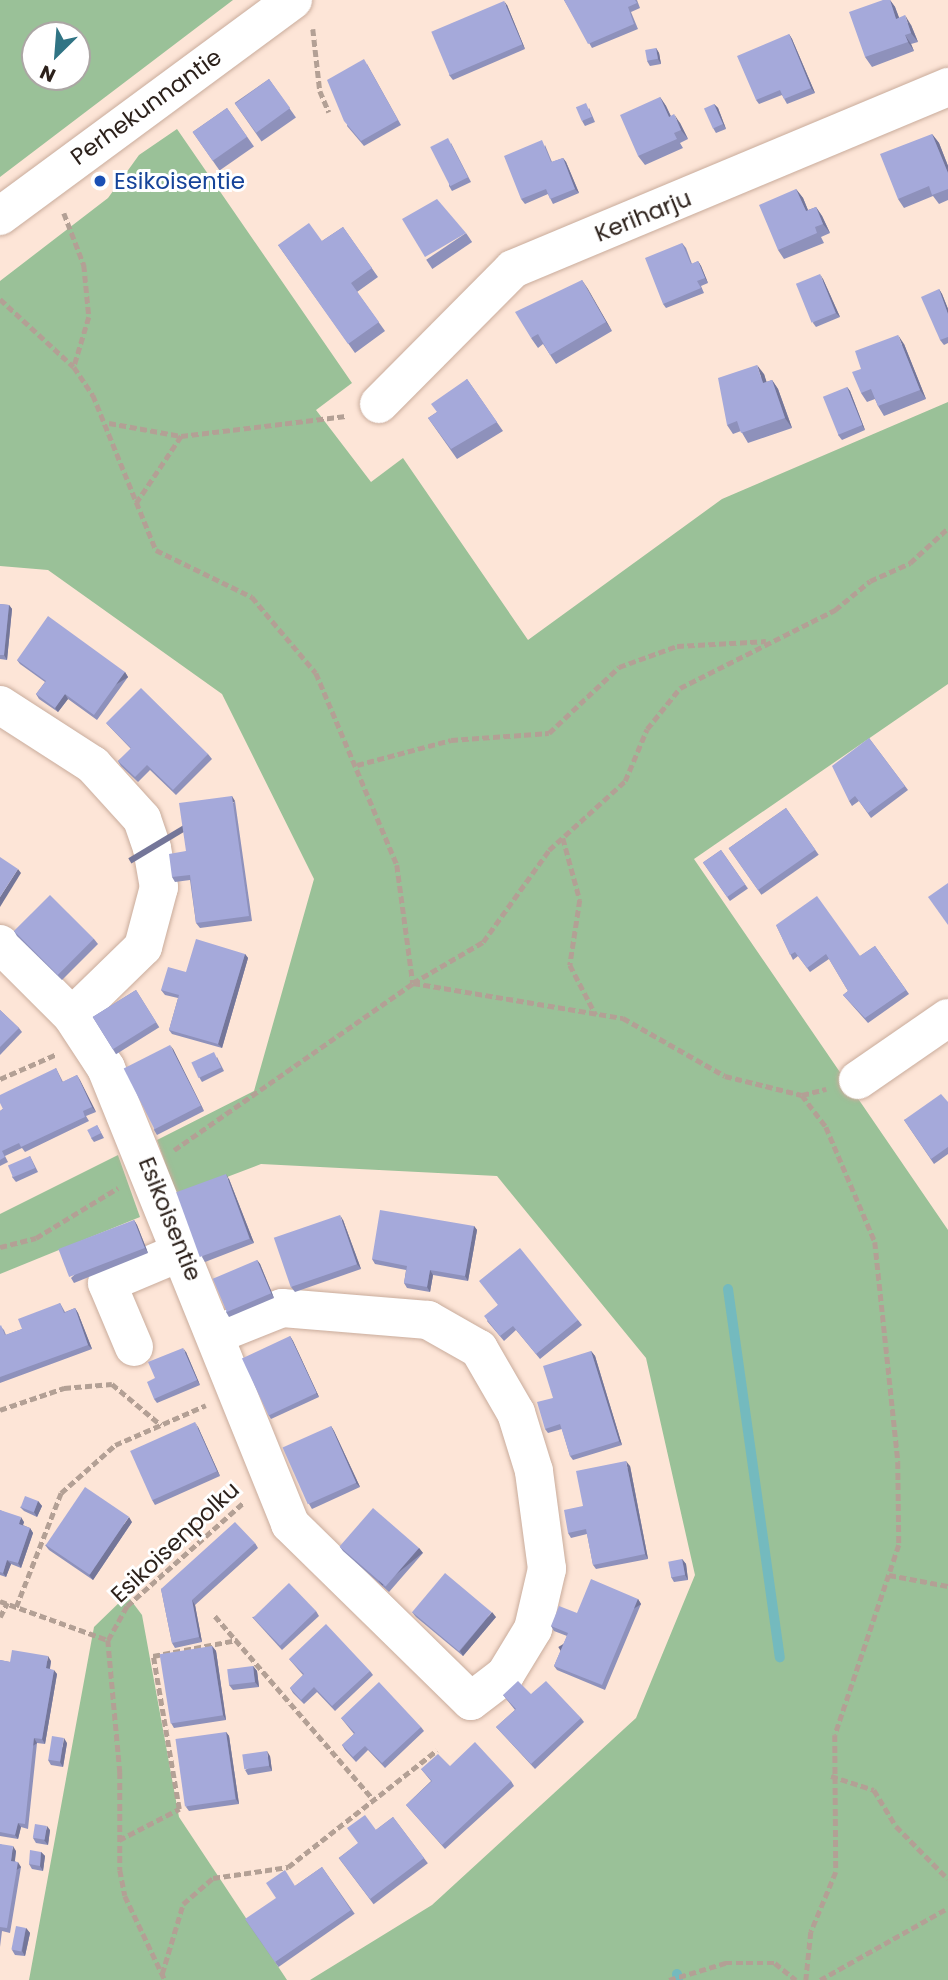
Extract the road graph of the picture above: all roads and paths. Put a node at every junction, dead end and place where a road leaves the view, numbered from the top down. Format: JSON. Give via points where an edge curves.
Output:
{"nodes":[{"id":1,"x":300,"y":11,"type":"edge"},
{"id":2,"x":948,"y":87,"type":"edge"},
{"id":3,"x":329,"y":112,"type":"dead end"},
{"id":4,"x":64,"y":213,"type":"dead end"},
{"id":5,"x":0,"y":216,"type":"edge"},
{"id":6,"x":0,"y":299,"type":"edge"},
{"id":7,"x":74,"y":367,"type":"junction"},
{"id":8,"x":379,"y":404,"type":"joint"},
{"id":9,"x":108,"y":422,"type":"junction"},
{"id":10,"x":181,"y":436,"type":"junction"},
{"id":11,"x":135,"y":503,"type":"junction"},
{"id":12,"x":948,"y":528,"type":"edge"},
{"id":13,"x":771,"y":640,"type":"junction"},
{"id":14,"x":0,"y":705,"type":"edge"},
{"id":15,"x":357,"y":765,"type":"junction"},
{"id":16,"x":563,"y":838,"type":"junction"},
{"id":17,"x":0,"y":944,"type":"edge"},
{"id":18,"x":413,"y":983,"type":"junction"},
{"id":19,"x":596,"y":1015,"type":"junction"},
{"id":20,"x":948,"y":1018,"type":"edge"},
{"id":21,"x":72,"y":1031,"type":"junction"},
{"id":22,"x":0,"y":1079,"type":"edge"},
{"id":23,"x":858,"y":1080,"type":"dead end"},
{"id":24,"x":148,"y":1168,"type":"junction"},
{"id":25,"x":0,"y":1247,"type":"edge"},
{"id":26,"x":183,"y":1251,"type":"junction"},
{"id":27,"x":217,"y":1334,"type":"junction"},
{"id":28,"x":134,"y":1347,"type":"dead end"},
{"id":29,"x":210,"y":1404,"type":"dead end"},
{"id":30,"x":0,"y":1410,"type":"edge"},
{"id":31,"x":161,"y":1425,"type":"junction"},
{"id":32,"x":272,"y":1474,"type":"junction"},
{"id":33,"x":889,"y":1575,"type":"junction"},
{"id":34,"x":946,"y":1585,"type":"edge"},
{"id":35,"x":948,"y":1591,"type":"edge"},
{"id":36,"x":0,"y":1601,"type":"edge"},
{"id":37,"x":7,"y":1604,"type":"junction"},
{"id":38,"x":16,"y":1607,"type":"junction"},
{"id":39,"x":215,"y":1616,"type":"dead end"},
{"id":40,"x":0,"y":1617,"type":"edge"},
{"id":41,"x":108,"y":1640,"type":"junction"},
{"id":42,"x":237,"y":1640,"type":"junction"},
{"id":43,"x":437,"y":1750,"type":"dead end"},
{"id":44,"x":831,"y":1776,"type":"junction"},
{"id":45,"x":374,"y":1800,"type":"junction"},
{"id":46,"x":119,"y":1840,"type":"junction"},
{"id":47,"x":948,"y":1880,"type":"edge"},
{"id":48,"x":948,"y":1908,"type":"edge"},
{"id":49,"x":162,"y":1974,"type":"junction"},
{"id":50,"x":165,"y":1980,"type":"edge"},
{"id":51,"x":669,"y":1980,"type":"edge"},
{"id":52,"x":796,"y":1980,"type":"edge"},
{"id":53,"x":806,"y":1980,"type":"edge"},
{"id":54,"x":820,"y":1980,"type":"edge"}],
"edges":[{"from":1,"to":3,"type":"path","via":[[317,35],[320,91]]},
{"from":1,"to":5,"type":"street","name":"Perhekunnantie"},
{"from":2,"to":8,"type":"street","name":"Keriharju","via":[[513,269]]},
{"from":4,"to":7,"type":"path","via":[[84,265],[89,317]]},
{"from":6,"to":7,"type":"path"},
{"from":7,"to":9,"type":"path"},
{"from":8,"to":10,"type":"path","via":[[368,414]]},
{"from":9,"to":10,"type":"path"},
{"from":9,"to":11,"type":"path"},
{"from":10,"to":11,"type":"path"},
{"from":11,"to":15,"type":"path","via":[[156,550],[232,586],[273,616],[316,673]]},
{"from":12,"to":13,"type":"path","via":[[911,563]]},
{"from":13,"to":15,"type":"path","via":[[677,646],[619,667],[549,733],[451,740]]},
{"from":13,"to":16,"type":"path","via":[[680,688],[647,729],[625,782]]},
{"from":14,"to":21,"type":"street","via":[[93,765],[142,819],[152,848],[159,887],[143,947]]},
{"from":15,"to":18,"type":"path","via":[[397,865]]},
{"from":16,"to":18,"type":"path","via":[[483,942]]},
{"from":16,"to":19,"type":"path","via":[[580,900],[570,965]]},
{"from":17,"to":21,"type":"street","name":"Esikoisentie"},
{"from":18,"to":19,"type":"path"},
{"from":18,"to":24,"type":"path"},
{"from":19,"to":33,"type":"path","via":[[623,1018],[725,1076],[802,1095],[826,1127],[875,1242],[898,1462],[899,1545]]},
{"from":20,"to":23,"type":"street"},
{"from":21,"to":22,"type":"path"},
{"from":21,"to":24,"type":"street","name":"Esikoisentie","via":[[106,1068]]},
{"from":24,"to":25,"type":"path","via":[[36,1238]]},
{"from":24,"to":26,"type":"street","name":"Esikoisentie"},
{"from":26,"to":27,"type":"street","name":"Esikoisentie"},
{"from":26,"to":28,"type":"street","via":[[107,1283]]},
{"from":27,"to":32,"type":"street","name":"Esikoisentie"},
{"from":27,"to":32,"type":"street","name":"Esikoisentie","via":[[282,1308],[428,1320],[479,1349],[516,1413],[538,1495],[545,1593],[520,1657],[471,1701],[290,1524]]},
{"from":29,"to":31,"type":"path"},
{"from":30,"to":31,"type":"path","via":[[64,1388],[112,1384]]},
{"from":31,"to":38,"type":"path","via":[[115,1445],[61,1493]]},
{"from":32,"to":41,"type":"path","name":"Esikoisenpolku","via":[[127,1606]]},
{"from":33,"to":34,"type":"path"},
{"from":33,"to":44,"type":"path","via":[[848,1689]]},
{"from":34,"to":35,"type":"path"},
{"from":36,"to":37,"type":"path"},
{"from":37,"to":38,"type":"path"},
{"from":37,"to":40,"type":"path"},
{"from":38,"to":41,"type":"path"},
{"from":39,"to":42,"type":"path"},
{"from":41,"to":46,"type":"path","via":[[120,1772]]},
{"from":42,"to":45,"type":"path"},
{"from":42,"to":46,"type":"path","via":[[153,1656],[179,1809]]},
{"from":43,"to":45,"type":"path"},
{"from":44,"to":47,"type":"path","via":[[874,1790],[896,1826]]},
{"from":44,"to":53,"type":"path","via":[[836,1872],[811,1932]]},
{"from":45,"to":49,"type":"path","via":[[288,1867],[213,1878],[183,1904]]},
{"from":46,"to":49,"type":"path","via":[[125,1896]]},
{"from":48,"to":54,"type":"path"},
{"from":49,"to":50,"type":"path"},
{"from":51,"to":52,"type":"path","via":[[725,1963],[775,1963]]}]}
